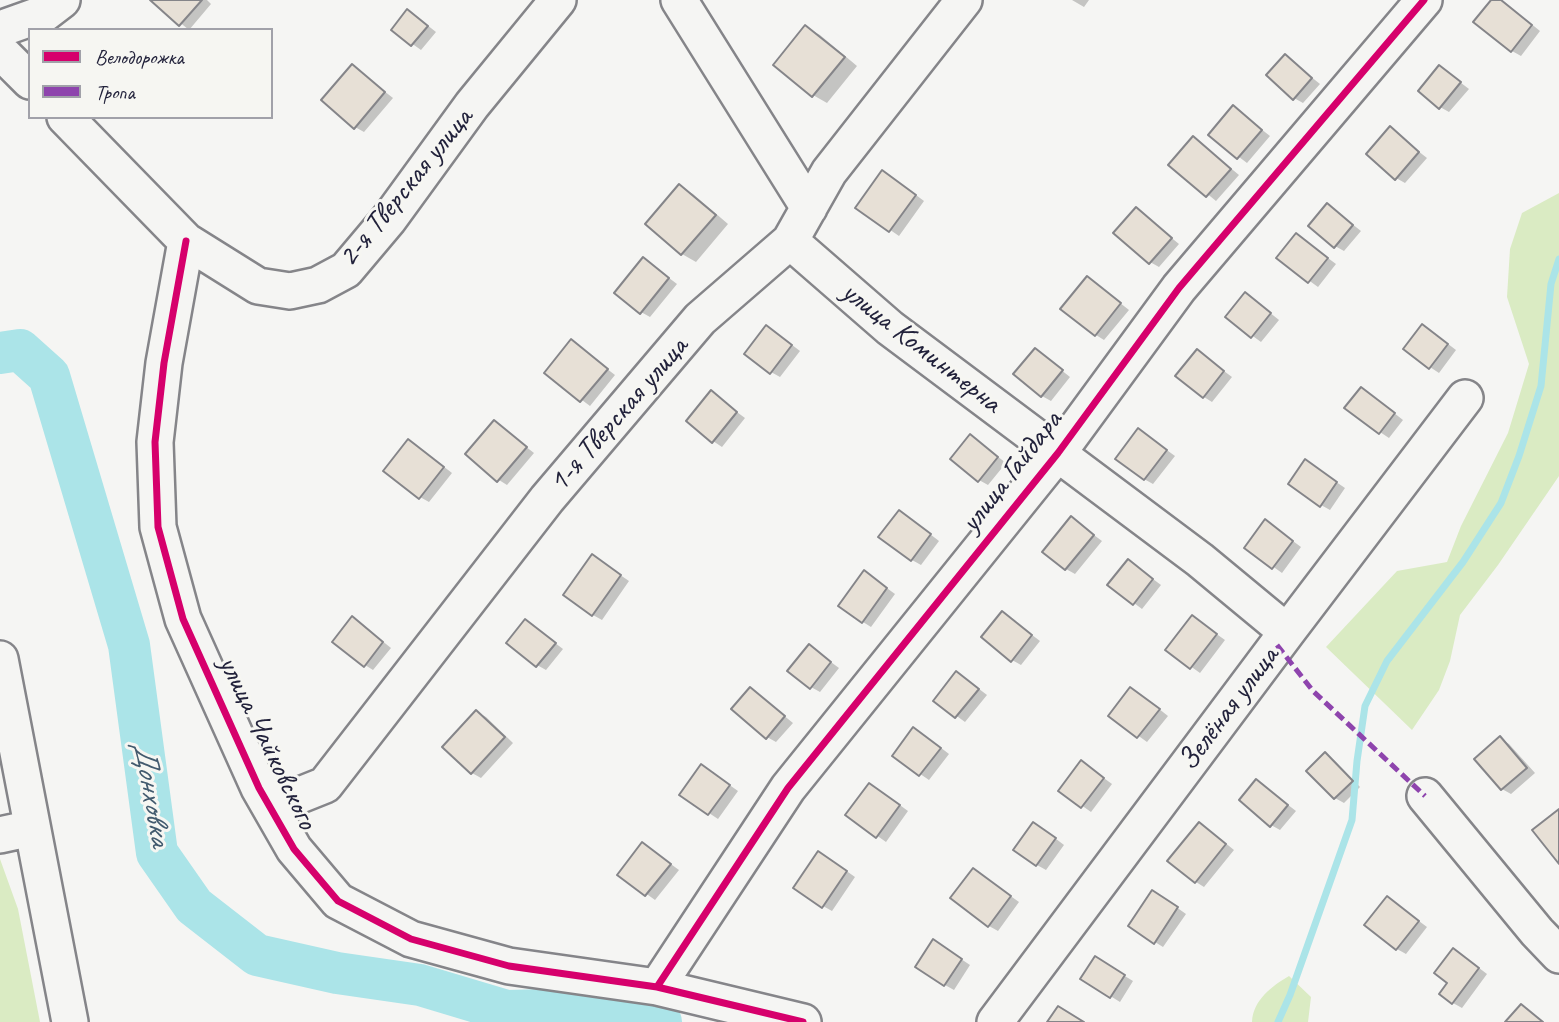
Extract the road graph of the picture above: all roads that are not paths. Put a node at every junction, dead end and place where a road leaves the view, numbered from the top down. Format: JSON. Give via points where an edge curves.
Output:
{"nodes":[{"id":1,"x":62,"y":0,"type":"edge"},
{"id":2,"x":558,"y":0,"type":"edge"},
{"id":3,"x":679,"y":0,"type":"edge"},
{"id":4,"x":964,"y":0,"type":"edge"},
{"id":5,"x":1424,"y":0,"type":"edge"},
{"id":6,"x":0,"y":29,"type":"edge"},
{"id":7,"x":0,"y":51,"type":"edge"},
{"id":8,"x":28,"y":79,"type":"edge"},
{"id":9,"x":67,"y":119,"type":"edge"},
{"id":10,"x":808,"y":208,"type":"junction"},
{"id":11,"x":186,"y":241,"type":"junction"},
{"id":12,"x":790,"y":241,"type":"junction"},
{"id":13,"x":1465,"y":398,"type":"dead end"},
{"id":14,"x":1058,"y":453,"type":"junction"},
{"id":15,"x":1287,"y":632,"type":"junction"},
{"id":16,"x":0,"y":659,"type":"edge"},
{"id":17,"x":258,"y":788,"type":"junction"},
{"id":18,"x":1425,"y":796,"type":"dead end"},
{"id":19,"x":16,"y":832,"type":"edge"},
{"id":20,"x":1559,"y":955,"type":"edge"},
{"id":21,"x":657,"y":987,"type":"junction"},
{"id":22,"x":70,"y":1022,"type":"edge"},
{"id":23,"x":803,"y":1022,"type":"edge"},
{"id":24,"x":995,"y":1022,"type":"edge"}],
"edges":[{"from":1,"to":6,"type":"street","via":[[45,13]]},
{"from":2,"to":11,"type":"street","name":"2-я Тверская улица","via":[[346,270],[318,285],[290,291],[258,286]]},
{"from":3,"to":10,"type":"street"},
{"from":4,"to":10,"type":"street","name":"1-я Тверская улица","via":[[829,172]]},
{"from":5,"to":14,"type":"street","name":"улица Гайдара","via":[[1179,288]]},
{"from":7,"to":8,"type":"street"},
{"from":9,"to":11,"type":"street","name":"2-я Тверская улица"},
{"from":10,"to":12,"type":"street","name":"1-я Тверская улица"},
{"from":11,"to":17,"type":"street","name":"улица Чайковского","via":[[155,442],[158,527],[183,620]]},
{"from":12,"to":14,"type":"street","name":"улица Коминтерна","via":[[890,328]]},
{"from":12,"to":17,"type":"street","name":"1-я Тверская улица","via":[[700,319],[565,478],[326,785],[295,797]]},
{"from":13,"to":15,"type":"street","name":"Зелёная улица"},
{"from":14,"to":15,"type":"street","name":"улица Коминтерна","via":[[1200,559]]},
{"from":14,"to":21,"type":"street","name":"улица Гайдара","via":[[788,788]]},
{"from":15,"to":24,"type":"street","name":"Зелёная улица"},
{"from":16,"to":19,"type":"street"},
{"from":17,"to":21,"type":"street","name":"улица Чайковского","via":[[294,849],[338,901],[411,939],[509,966]]},
{"from":18,"to":20,"type":"street"},
{"from":19,"to":22,"type":"street"},
{"from":21,"to":23,"type":"street","name":"улица Чайковского"}]}
